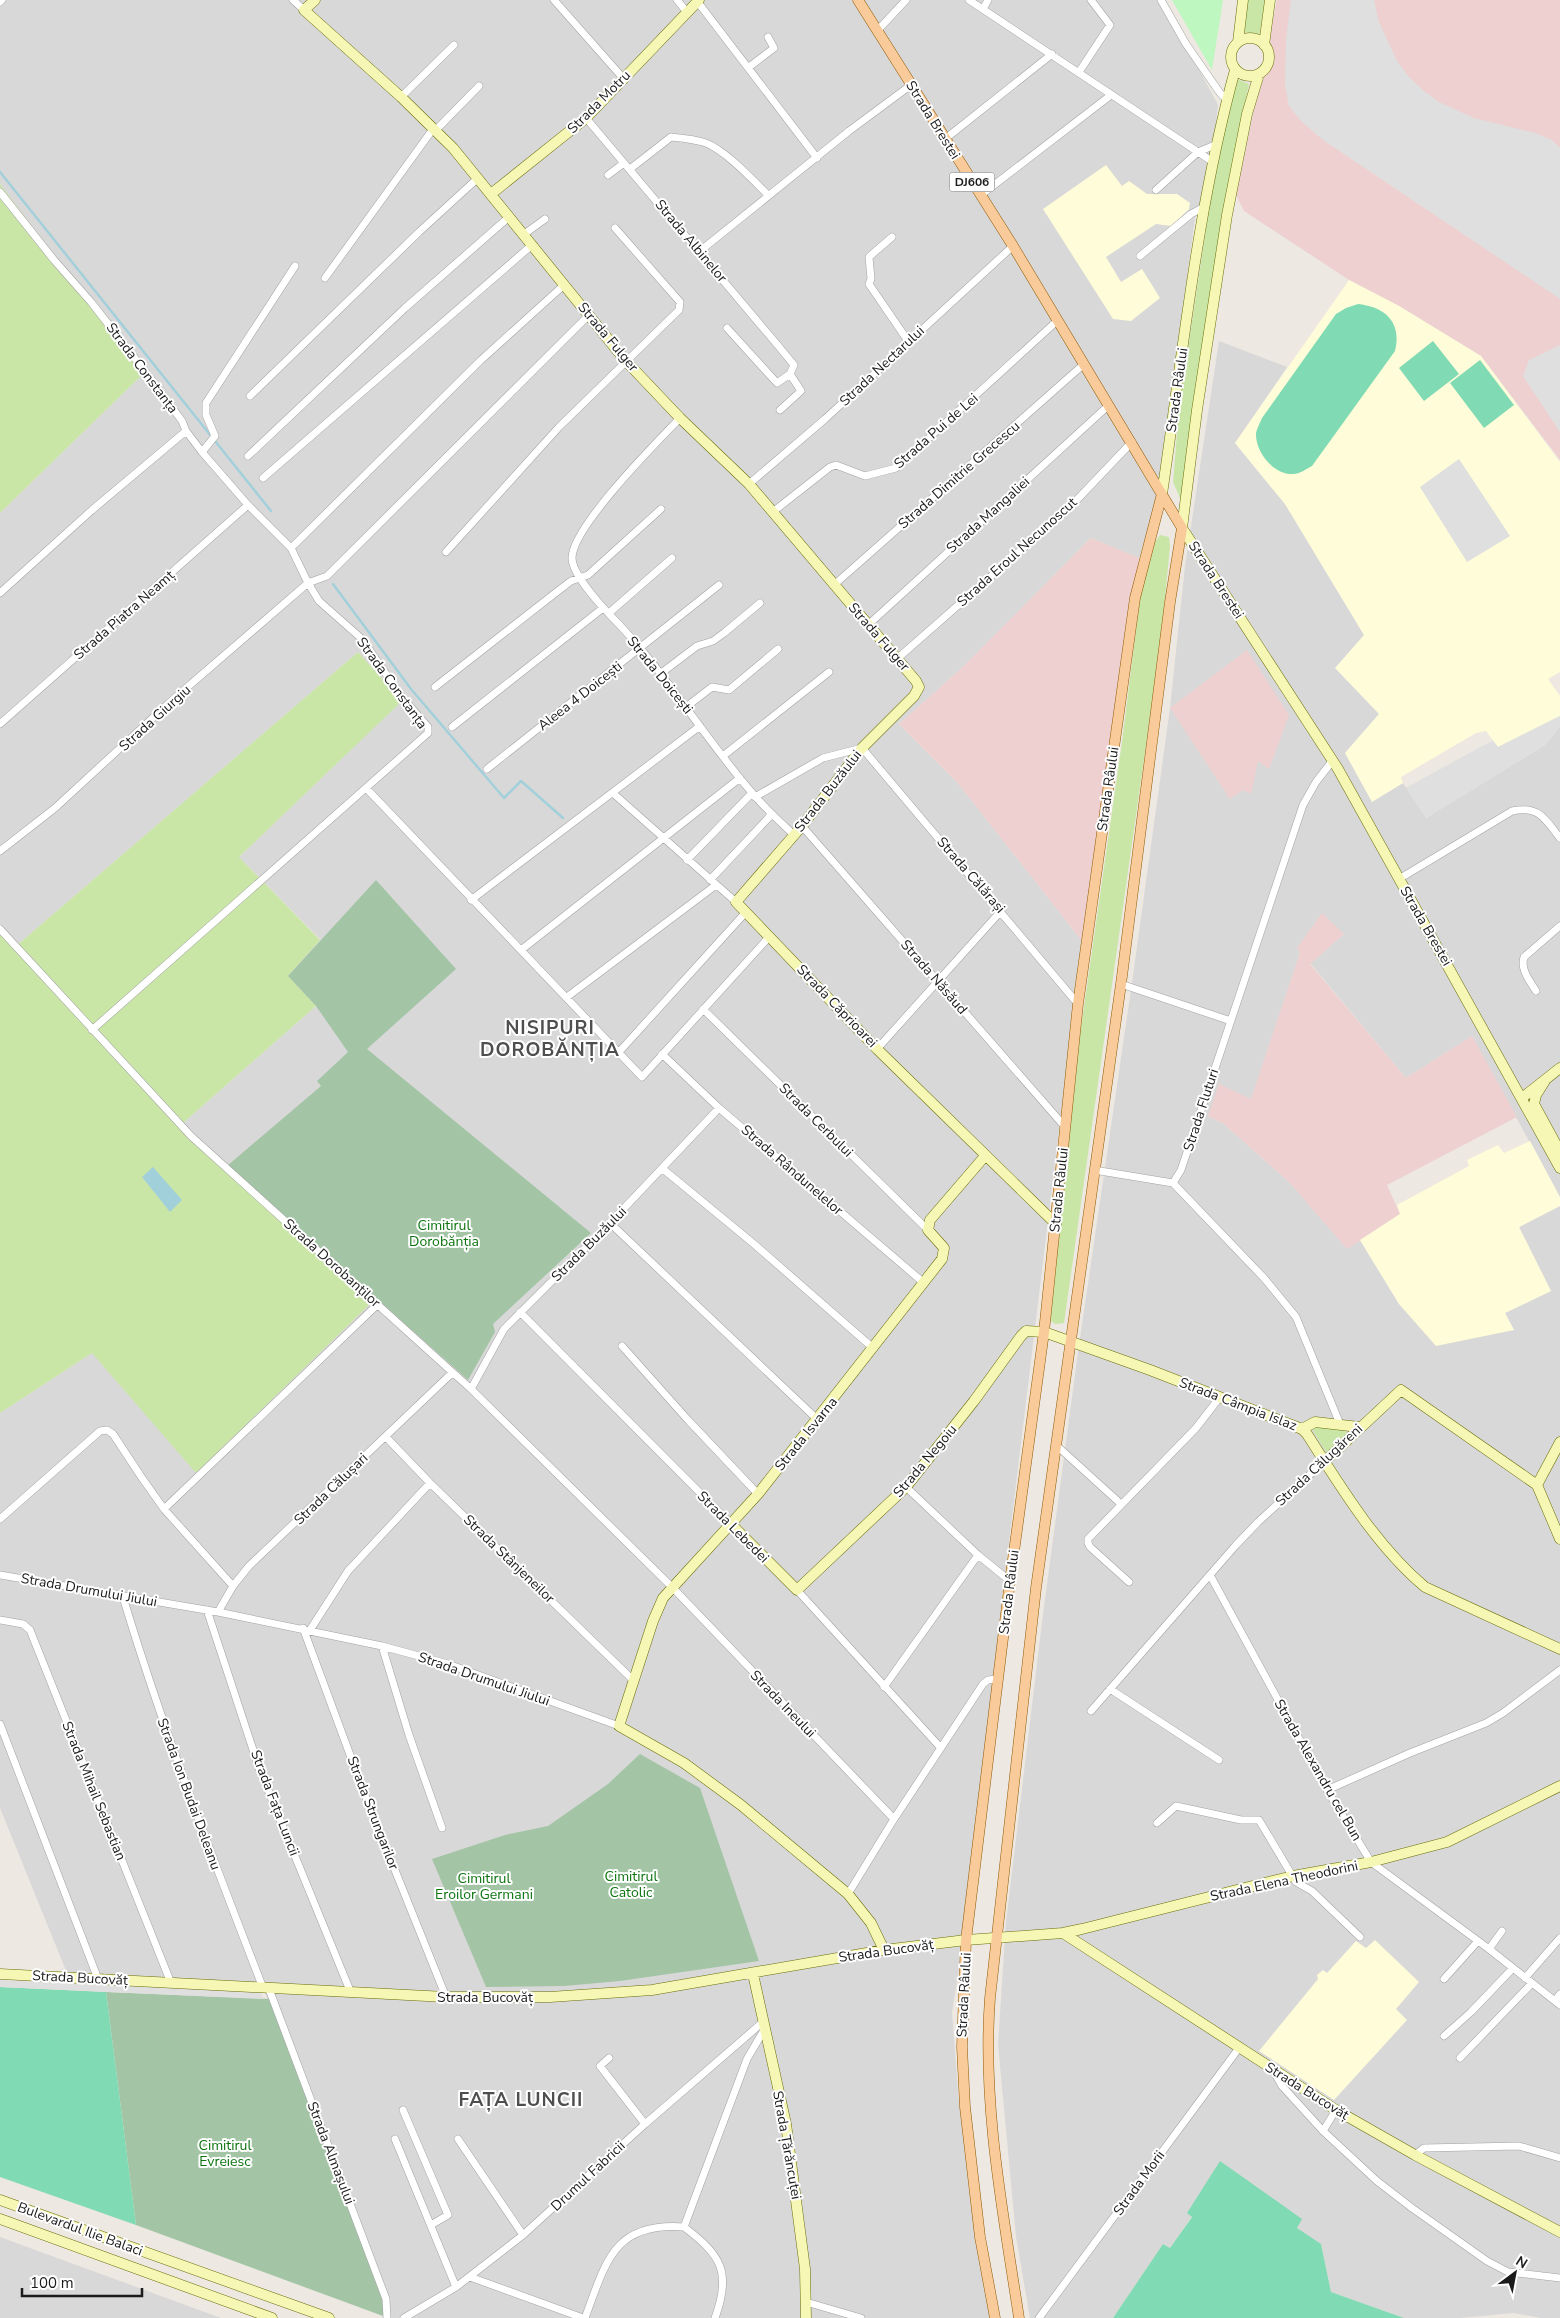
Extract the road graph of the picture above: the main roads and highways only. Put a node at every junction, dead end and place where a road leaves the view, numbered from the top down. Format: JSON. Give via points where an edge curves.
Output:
{"nodes":[{"id":1,"x":858,"y":0,"type":"edge"},
{"id":2,"x":1162,"y":494,"type":"junction"},
{"id":3,"x":1182,"y":528,"type":"joint"},
{"id":4,"x":996,"y":2318,"type":"edge"},
{"id":5,"x":1018,"y":2318,"type":"edge"}],
"edges":[{"from":1,"to":2,"type":"main road","name":"Strada Brestei","number":"DJ606","via":[[1013,246]]},
{"from":2,"to":3,"type":"main road","name":"Strada Brestei","number":"DJ606"},
{"from":2,"to":4,"type":"main road","name":"Strada Râului","via":[[1135,598],[1078,1004],[1044,1332],[966,1940],[962,2047],[965,2106],[980,2237]]},
{"from":3,"to":5,"type":"main road","name":"Strada Râului","via":[[1036,1588],[995,1939],[988,2024],[990,2102]]}]}
